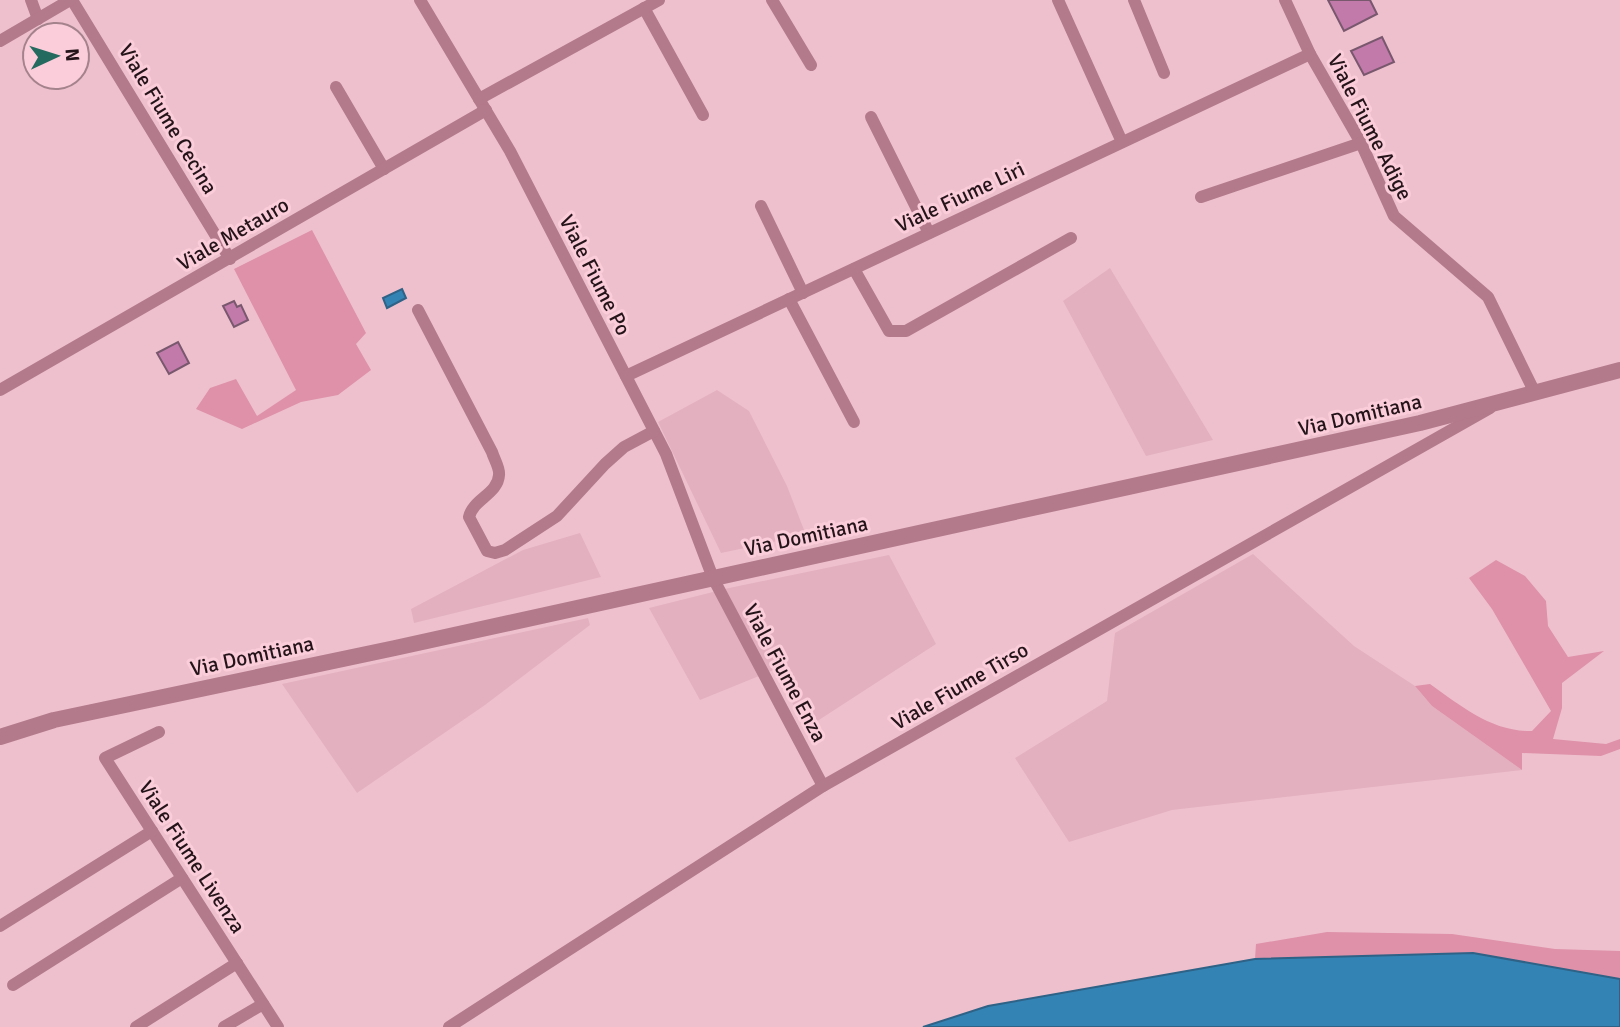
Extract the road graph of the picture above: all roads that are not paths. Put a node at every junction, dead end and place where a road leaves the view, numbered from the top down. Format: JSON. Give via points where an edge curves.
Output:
{"nodes":[{"id":1,"x":31,"y":0,"type":"edge"},
{"id":2,"x":71,"y":0,"type":"edge"},
{"id":3,"x":420,"y":0,"type":"edge"},
{"id":4,"x":659,"y":0,"type":"edge"},
{"id":5,"x":772,"y":0,"type":"edge"},
{"id":6,"x":1058,"y":0,"type":"edge"},
{"id":7,"x":1134,"y":0,"type":"edge"},
{"id":8,"x":1285,"y":0,"type":"edge"},
{"id":9,"x":644,"y":8,"type":"junction"},
{"id":10,"x":38,"y":19,"type":"junction"},
{"id":11,"x":0,"y":41,"type":"edge"},
{"id":12,"x":1310,"y":54,"type":"junction"},
{"id":13,"x":811,"y":65,"type":"dead end"},
{"id":14,"x":1164,"y":73,"type":"dead end"},
{"id":15,"x":336,"y":88,"type":"dead end"},
{"id":16,"x":482,"y":105,"type":"junction"},
{"id":17,"x":703,"y":115,"type":"dead end"},
{"id":18,"x":871,"y":117,"type":"dead end"},
{"id":19,"x":1122,"y":142,"type":"junction"},
{"id":20,"x":1362,"y":143,"type":"junction"},
{"id":21,"x":384,"y":169,"type":"junction"},
{"id":22,"x":1201,"y":197,"type":"dead end"},
{"id":23,"x":761,"y":206,"type":"dead end"},
{"id":24,"x":929,"y":233,"type":"junction"},
{"id":25,"x":1071,"y":238,"type":"dead end"},
{"id":26,"x":230,"y":259,"type":"junction"},
{"id":27,"x":854,"y":269,"type":"junction"},
{"id":28,"x":803,"y":293,"type":"junction"},
{"id":29,"x":789,"y":299,"type":"junction"},
{"id":30,"x":418,"y":310,"type":"dead end"},
{"id":31,"x":1620,"y":370,"type":"edge"},
{"id":32,"x":626,"y":376,"type":"junction"},
{"id":33,"x":0,"y":390,"type":"edge"},
{"id":34,"x":1535,"y":393,"type":"junction"},
{"id":35,"x":1503,"y":401,"type":"junction"},
{"id":36,"x":854,"y":422,"type":"dead end"},
{"id":37,"x":654,"y":431,"type":"junction"},
{"id":38,"x":713,"y":578,"type":"junction"},
{"id":39,"x":159,"y":732,"type":"dead end"},
{"id":40,"x":0,"y":737,"type":"edge"},
{"id":41,"x":823,"y":786,"type":"junction"},
{"id":42,"x":152,"y":831,"type":"junction"},
{"id":43,"x":182,"y":878,"type":"junction"},
{"id":44,"x":0,"y":926,"type":"edge"},
{"id":45,"x":237,"y":963,"type":"junction"},
{"id":46,"x":13,"y":985,"type":"dead end"},
{"id":47,"x":263,"y":1004,"type":"junction"},
{"id":48,"x":136,"y":1027,"type":"edge"},
{"id":49,"x":224,"y":1027,"type":"edge"},
{"id":50,"x":278,"y":1027,"type":"edge"},
{"id":51,"x":449,"y":1027,"type":"edge"}],
"edges":[{"from":1,"to":10,"type":"street"},
{"from":2,"to":10,"type":"street"},
{"from":2,"to":26,"type":"street","name":"Viale Fiume Cecina"},
{"from":3,"to":16,"type":"street","name":"Viale Fiume Po"},
{"from":4,"to":9,"type":"street","name":"Viale Metauro"},
{"from":5,"to":13,"type":"street"},
{"from":6,"to":19,"type":"street"},
{"from":7,"to":14,"type":"street"},
{"from":8,"to":12,"type":"street","name":"Viale Fiume Adige"},
{"from":9,"to":16,"type":"street","name":"Viale Metauro"},
{"from":9,"to":17,"type":"street"},
{"from":10,"to":11,"type":"street"},
{"from":12,"to":19,"type":"street","name":"Viale Fiume Liri"},
{"from":12,"to":20,"type":"street","name":"Viale Fiume Adige"},
{"from":15,"to":21,"type":"street"},
{"from":16,"to":21,"type":"street","name":"Viale Metauro"},
{"from":16,"to":32,"type":"street","name":"Viale Fiume Po"},
{"from":18,"to":24,"type":"street"},
{"from":19,"to":24,"type":"street","name":"Viale Fiume Liri"},
{"from":20,"to":22,"type":"street"},
{"from":20,"to":34,"type":"street","name":"Viale Fiume Adige","via":[[1394,216],[1488,297]]},
{"from":21,"to":26,"type":"street","name":"Viale Metauro"},
{"from":23,"to":28,"type":"street"},
{"from":24,"to":27,"type":"street","name":"Viale Fiume Liri"},
{"from":25,"to":27,"type":"street","via":[[906,331],[890,331]]},
{"from":26,"to":33,"type":"street","name":"Viale Metauro"},
{"from":27,"to":28,"type":"street","name":"Viale Fiume Liri"},
{"from":28,"to":29,"type":"street","name":"Viale Fiume Liri"},
{"from":29,"to":32,"type":"street","name":"Viale Fiume Liri"},
{"from":29,"to":36,"type":"street"},
{"from":30,"to":37,"type":"street","via":[[499,474],[494,488],[471,508],[469,517],[487,551],[505,550],[557,516],[624,447]]},
{"from":31,"to":34,"type":"street","name":"Via Domitiana"},
{"from":32,"to":37,"type":"street","name":"Viale Fiume Po"},
{"from":34,"to":35,"type":"street","name":"Via Domitiana"},
{"from":35,"to":38,"type":"street","name":"Via Domitiana"},
{"from":35,"to":41,"type":"street","name":"Viale Fiume Tirso"},
{"from":37,"to":38,"type":"street","name":"Viale Fiume Po"},
{"from":38,"to":40,"type":"street","name":"Via Domitiana","via":[[54,720]]},
{"from":38,"to":41,"type":"street","name":"Viale Fiume Enza"},
{"from":39,"to":42,"type":"street","name":"Viale Fiume Livenza","via":[[105,758]]},
{"from":41,"to":51,"type":"street","name":"Viale Fiume Tirso"},
{"from":42,"to":43,"type":"street","name":"Viale Fiume Livenza"},
{"from":42,"to":44,"type":"street"},
{"from":43,"to":45,"type":"street","name":"Viale Fiume Livenza"},
{"from":43,"to":46,"type":"street"},
{"from":45,"to":47,"type":"street","name":"Viale Fiume Livenza"},
{"from":45,"to":48,"type":"street"},
{"from":47,"to":49,"type":"street"},
{"from":47,"to":50,"type":"street","name":"Viale Fiume Livenza"}]}
